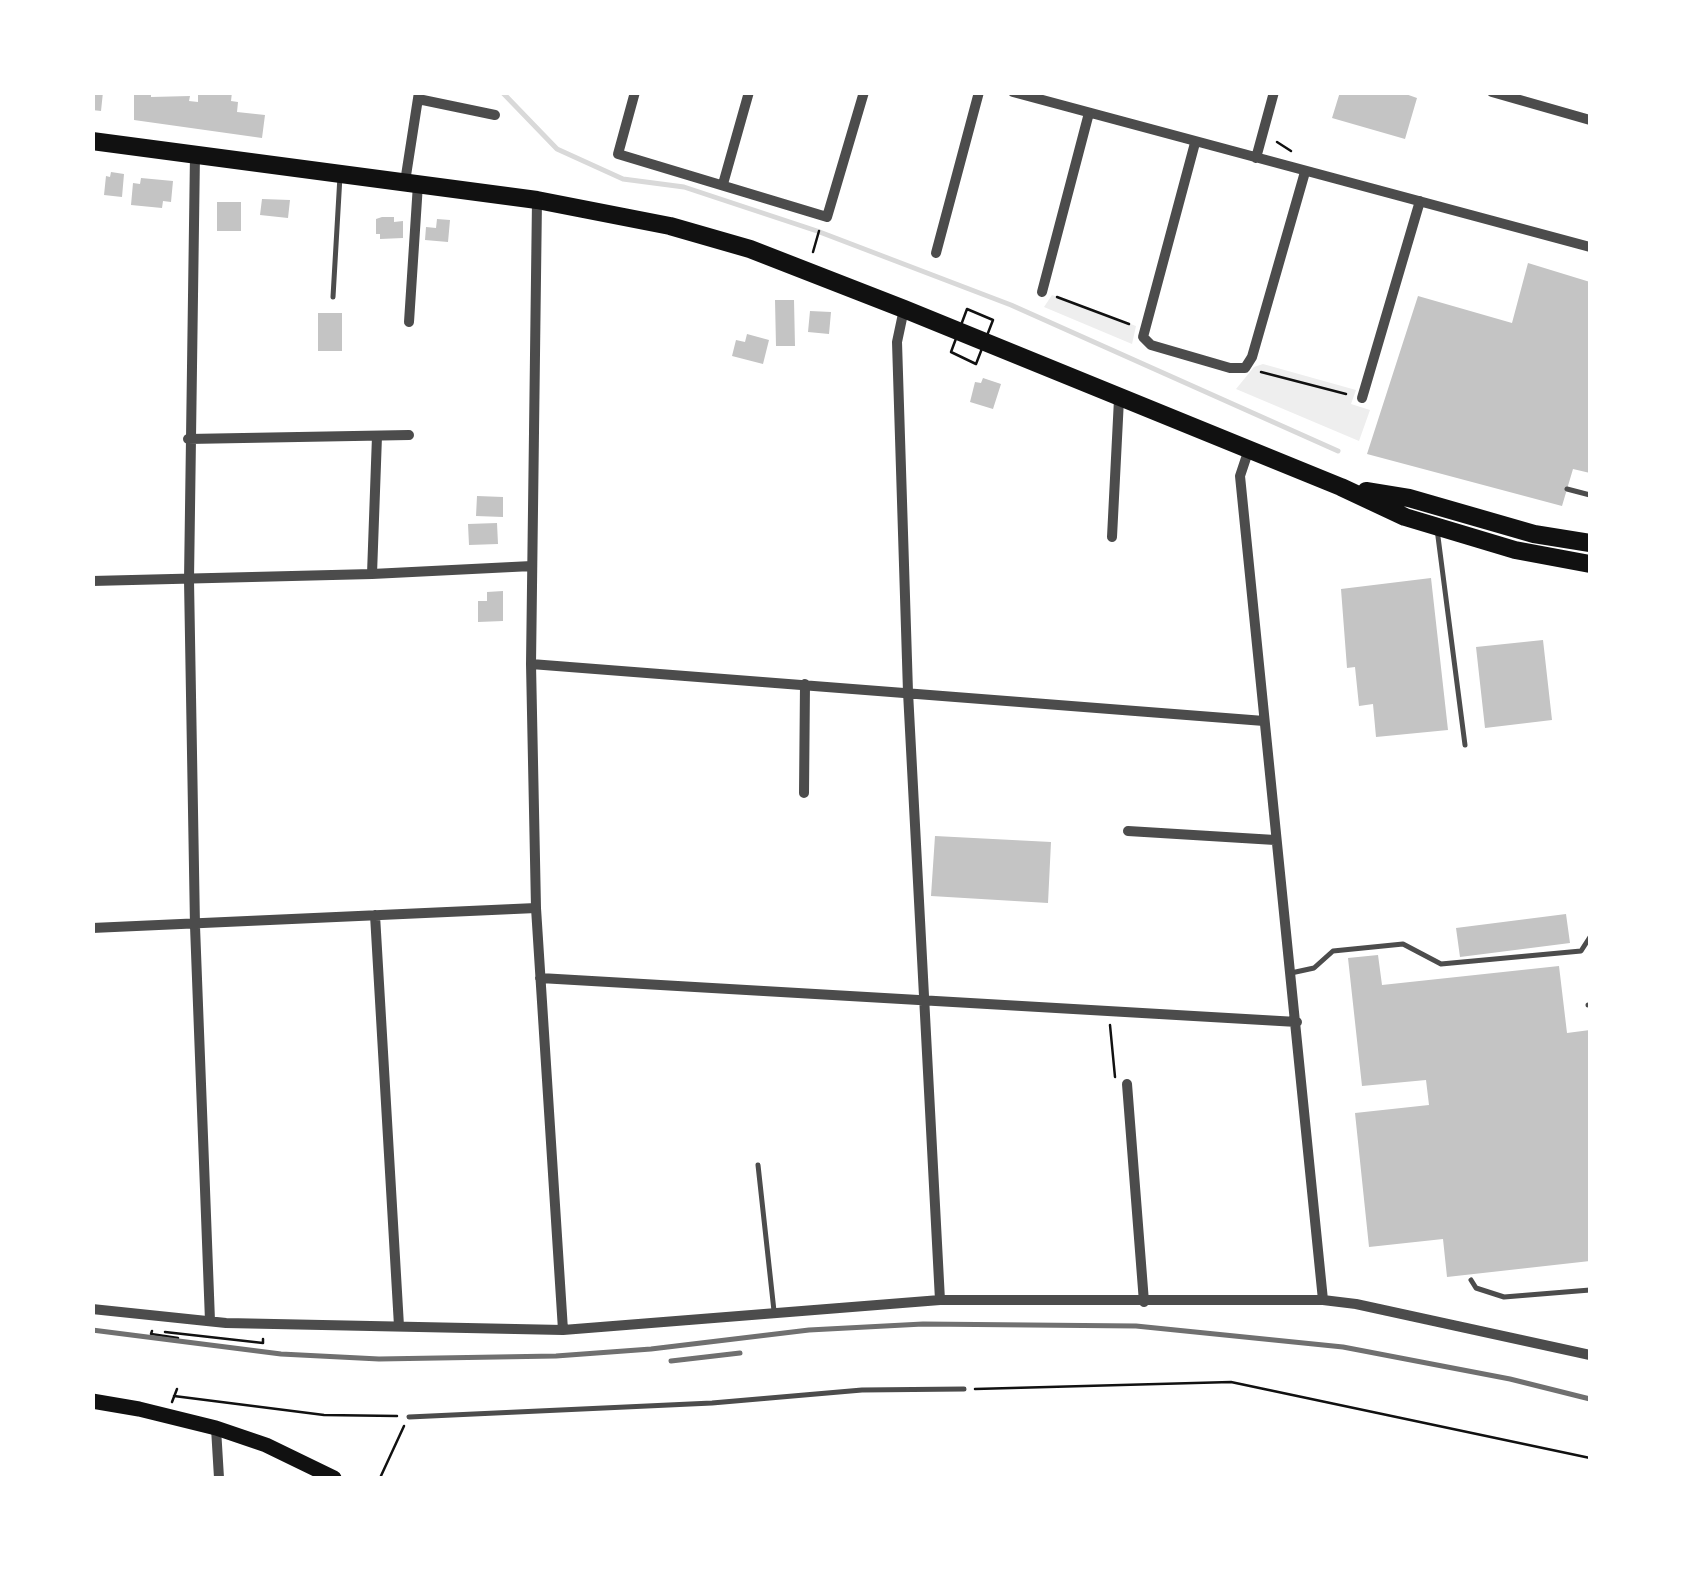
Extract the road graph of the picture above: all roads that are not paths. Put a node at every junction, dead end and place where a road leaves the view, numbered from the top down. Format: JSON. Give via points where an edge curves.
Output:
{"nodes":[{"id":1,"x":635,"y":92,"type":"edge"},
{"id":2,"x":750,"y":92,"type":"edge"},
{"id":3,"x":864,"y":92,"type":"edge"},
{"id":4,"x":978,"y":92,"type":"edge"},
{"id":5,"x":1013,"y":92,"type":"edge"},
{"id":6,"x":1274,"y":92,"type":"edge"},
{"id":7,"x":1492,"y":92,"type":"edge"},
{"id":8,"x":419,"y":96,"type":"edge"},
{"id":9,"x":1519,"y":96,"type":"edge"},
{"id":10,"x":1090,"y":113,"type":"junction"},
{"id":11,"x":495,"y":114,"type":"dead end"},
{"id":12,"x":1590,"y":120,"type":"edge"},
{"id":13,"x":92,"y":141,"type":"edge"},
{"id":14,"x":1195,"y":142,"type":"junction"},
{"id":15,"x":195,"y":154,"type":"junction"},
{"id":16,"x":1256,"y":158,"type":"junction"},
{"id":17,"x":1305,"y":172,"type":"junction"},
{"id":18,"x":340,"y":173,"type":"junction"},
{"id":19,"x":411,"y":183,"type":"junction"},
{"id":20,"x":723,"y":184,"type":"junction"},
{"id":21,"x":537,"y":200,"type":"junction"},
{"id":22,"x":1420,"y":201,"type":"junction"},
{"id":23,"x":1590,"y":247,"type":"edge"},
{"id":24,"x":936,"y":253,"type":"dead end"},
{"id":25,"x":1042,"y":292,"type":"road end"},
{"id":26,"x":334,"y":297,"type":"dead end"},
{"id":27,"x":904,"y":309,"type":"junction"},
{"id":28,"x":410,"y":322,"type":"dead end"},
{"id":29,"x":1119,"y":398,"type":"junction"},
{"id":30,"x":1362,"y":398,"type":"road end"},
{"id":31,"x":377,"y":436,"type":"junction"},
{"id":32,"x":409,"y":436,"type":"dead end"},
{"id":33,"x":188,"y":439,"type":"junction"},
{"id":34,"x":1248,"y":452,"type":"junction"},
{"id":35,"x":1341,"y":487,"type":"junction"},
{"id":36,"x":1567,"y":489,"type":"dead end"},
{"id":37,"x":1590,"y":495,"type":"edge"},
{"id":38,"x":1437,"y":526,"type":"junction"},
{"id":39,"x":1112,"y":537,"type":"dead end"},
{"id":40,"x":1590,"y":543,"type":"edge"},
{"id":41,"x":1590,"y":564,"type":"edge"},
{"id":42,"x":532,"y":566,"type":"junction"},
{"id":43,"x":372,"y":574,"type":"junction"},
{"id":44,"x":188,"y":580,"type":"junction"},
{"id":45,"x":92,"y":581,"type":"edge"},
{"id":46,"x":531,"y":664,"type":"junction"},
{"id":47,"x":804,"y":684,"type":"junction"},
{"id":48,"x":908,"y":692,"type":"junction"},
{"id":49,"x":1264,"y":721,"type":"junction"},
{"id":50,"x":1465,"y":745,"type":"dead end"},
{"id":51,"x":804,"y":793,"type":"dead end"},
{"id":52,"x":1128,"y":831,"type":"dead end"},
{"id":53,"x":1274,"y":840,"type":"junction"},
{"id":54,"x":536,"y":908,"type":"junction"},
{"id":55,"x":376,"y":915,"type":"junction"},
{"id":56,"x":195,"y":926,"type":"junction"},
{"id":57,"x":92,"y":928,"type":"edge"},
{"id":58,"x":1590,"y":936,"type":"edge"},
{"id":59,"x":1290,"y":973,"type":"junction"},
{"id":60,"x":540,"y":978,"type":"junction"},
{"id":61,"x":923,"y":1002,"type":"junction"},
{"id":62,"x":1296,"y":1022,"type":"junction"},
{"id":63,"x":1127,"y":1084,"type":"road end"},
{"id":64,"x":758,"y":1165,"type":"dead end"},
{"id":65,"x":1470,"y":1280,"type":"dead end"},
{"id":66,"x":1590,"y":1290,"type":"edge"},
{"id":67,"x":940,"y":1300,"type":"junction"},
{"id":68,"x":1323,"y":1300,"type":"junction"},
{"id":69,"x":1144,"y":1302,"type":"junction"},
{"id":70,"x":92,"y":1309,"type":"edge"},
{"id":71,"x":774,"y":1312,"type":"junction"},
{"id":72,"x":210,"y":1321,"type":"junction"},
{"id":73,"x":399,"y":1326,"type":"junction"},
{"id":74,"x":563,"y":1330,"type":"junction"},
{"id":75,"x":1590,"y":1356,"type":"edge"},
{"id":76,"x":964,"y":1389,"type":"road end"},
{"id":77,"x":92,"y":1401,"type":"edge"},
{"id":78,"x":409,"y":1416,"type":"road end"},
{"id":79,"x":216,"y":1428,"type":"junction"},
{"id":80,"x":219,"y":1478,"type":"edge"},
{"id":81,"x":334,"y":1478,"type":"edge"}],
"edges":[{"from":1,"to":20,"type":"street","via":[[618,154]]},
{"from":2,"to":20,"type":"street"},
{"from":3,"to":20,"type":"street","via":[[824,221]]},
{"from":4,"to":24,"type":"street"},
{"from":5,"to":10,"type":"street"},
{"from":6,"to":16,"type":"street"},
{"from":7,"to":9,"type":"street"},
{"from":8,"to":11,"type":"street"},
{"from":8,"to":19,"type":"street"},
{"from":9,"to":12,"type":"street"},
{"from":10,"to":14,"type":"street"},
{"from":10,"to":25,"type":"street"},
{"from":13,"to":15,"type":"main road"},
{"from":14,"to":16,"type":"street"},
{"from":14,"to":17,"type":"street","via":[[1144,334],[1151,345],[1230,368],[1246,368],[1252,357]]},
{"from":15,"to":18,"type":"main road"},
{"from":15,"to":33,"type":"street"},
{"from":16,"to":17,"type":"street"},
{"from":17,"to":22,"type":"street"},
{"from":18,"to":19,"type":"main road"},
{"from":18,"to":26,"type":"lane"},
{"from":19,"to":21,"type":"main road"},
{"from":19,"to":28,"type":"street"},
{"from":21,"to":27,"type":"main road","via":[[750,249]]},
{"from":21,"to":42,"type":"street"},
{"from":22,"to":23,"type":"street"},
{"from":22,"to":30,"type":"street"},
{"from":27,"to":29,"type":"main road"},
{"from":27,"to":48,"type":"street","via":[[896,342]]},
{"from":29,"to":34,"type":"main road"},
{"from":29,"to":39,"type":"street"},
{"from":31,"to":32,"type":"street"},
{"from":31,"to":33,"type":"street"},
{"from":31,"to":43,"type":"street"},
{"from":33,"to":44,"type":"street"},
{"from":34,"to":35,"type":"main road"},
{"from":34,"to":49,"type":"street","via":[[1240,476]]},
{"from":35,"to":38,"type":"main road"},
{"from":35,"to":40,"type":"main road"},
{"from":36,"to":37,"type":"lane"},
{"from":38,"to":41,"type":"main road"},
{"from":38,"to":50,"type":"lane"},
{"from":42,"to":43,"type":"street"},
{"from":42,"to":46,"type":"street"},
{"from":43,"to":44,"type":"street"},
{"from":44,"to":45,"type":"street"},
{"from":44,"to":56,"type":"street"},
{"from":46,"to":47,"type":"street"},
{"from":46,"to":54,"type":"street"},
{"from":47,"to":48,"type":"street"},
{"from":47,"to":51,"type":"street"},
{"from":48,"to":49,"type":"street"},
{"from":48,"to":61,"type":"street"},
{"from":49,"to":53,"type":"street"},
{"from":52,"to":53,"type":"street"},
{"from":53,"to":59,"type":"street"},
{"from":54,"to":55,"type":"street"},
{"from":54,"to":60,"type":"street"},
{"from":55,"to":56,"type":"street"},
{"from":55,"to":73,"type":"street"},
{"from":56,"to":57,"type":"street"},
{"from":56,"to":72,"type":"street"},
{"from":58,"to":59,"type":"lane","via":[[1581,950],[1441,964],[1402,944],[1333,951],[1314,968]]},
{"from":59,"to":62,"type":"street"},
{"from":60,"to":61,"type":"street"},
{"from":60,"to":74,"type":"street"},
{"from":61,"to":62,"type":"street"},
{"from":61,"to":67,"type":"street"},
{"from":62,"to":68,"type":"street"},
{"from":63,"to":69,"type":"street"},
{"from":64,"to":71,"type":"lane"},
{"from":65,"to":66,"type":"lane","via":[[1504,1297]]},
{"from":67,"to":69,"type":"street"},
{"from":67,"to":71,"type":"street"},
{"from":68,"to":69,"type":"street"},
{"from":68,"to":75,"type":"street"},
{"from":70,"to":72,"type":"street"},
{"from":71,"to":74,"type":"street"},
{"from":72,"to":73,"type":"street"},
{"from":73,"to":74,"type":"street"},
{"from":76,"to":78,"type":"lane"},
{"from":77,"to":79,"type":"main road"},
{"from":79,"to":80,"type":"street"},
{"from":79,"to":81,"type":"main road"}]}
